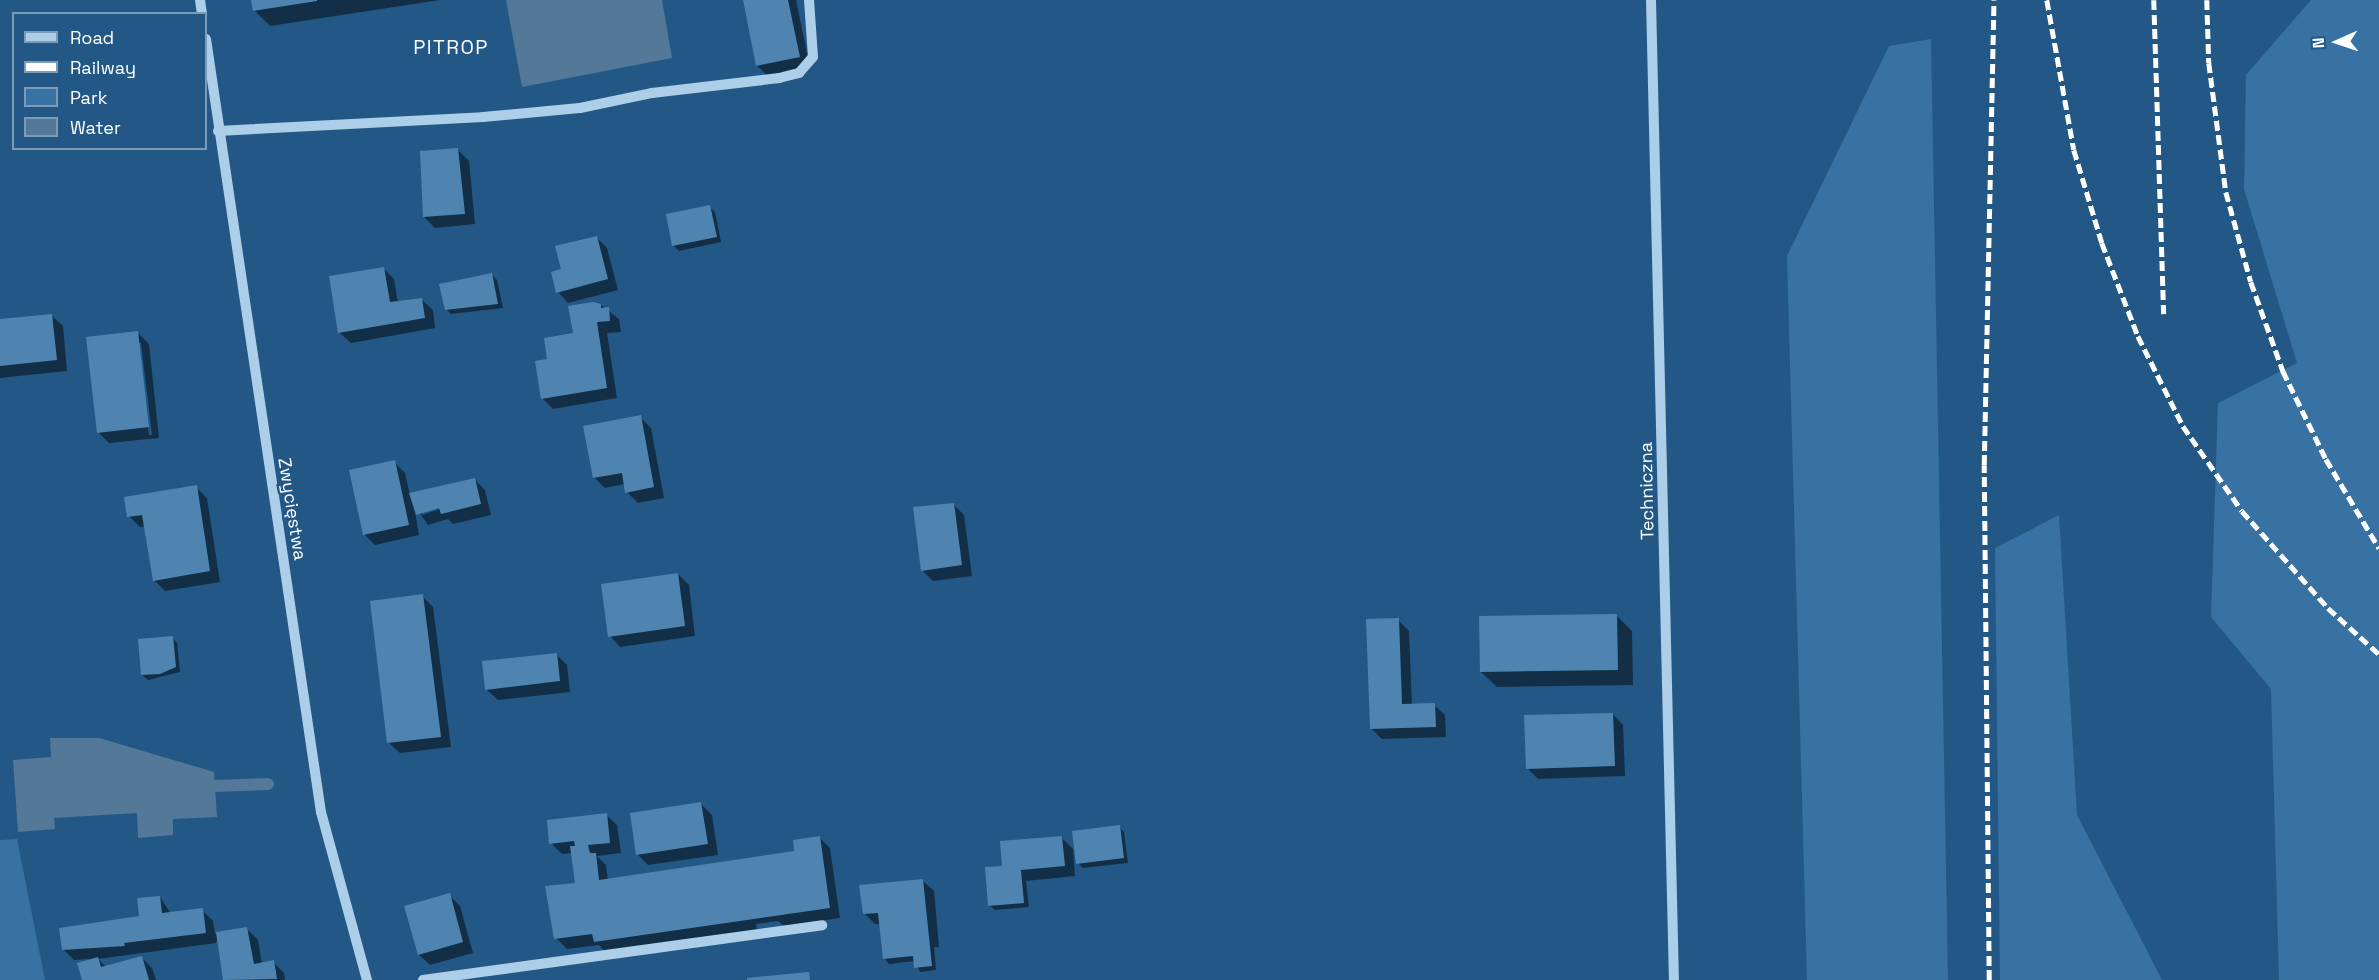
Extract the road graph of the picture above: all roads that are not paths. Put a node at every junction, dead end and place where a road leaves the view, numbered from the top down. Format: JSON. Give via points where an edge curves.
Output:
{"nodes":[{"id":1,"x":809,"y":0,"type":"edge"},
{"id":2,"x":1651,"y":0,"type":"edge"},
{"id":3,"x":207,"y":46,"type":"edge"},
{"id":4,"x":219,"y":131,"type":"junction"},
{"id":5,"x":822,"y":925,"type":"dead end"},
{"id":6,"x":367,"y":980,"type":"edge"},
{"id":7,"x":423,"y":980,"type":"edge"},
{"id":8,"x":1674,"y":980,"type":"edge"}],
"edges":[{"from":1,"to":4,"type":"street","via":[[813,57],[799,73],[779,78],[652,93],[580,108]]},
{"from":2,"to":8,"type":"street","name":"Techniczna"},
{"from":3,"to":4,"type":"street","name":"Zwycięstwa"},
{"from":4,"to":6,"type":"street","name":"Zwycięstwa","via":[[321,812]]},
{"from":5,"to":7,"type":"street"}]}
